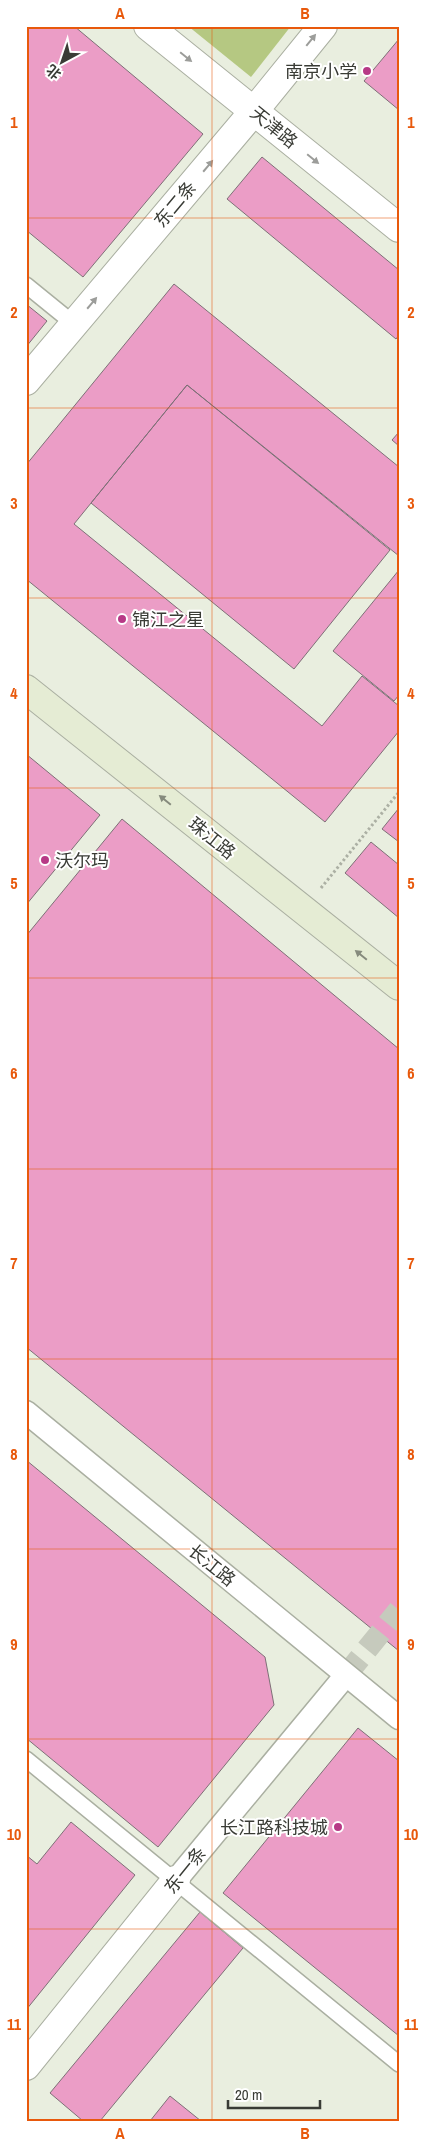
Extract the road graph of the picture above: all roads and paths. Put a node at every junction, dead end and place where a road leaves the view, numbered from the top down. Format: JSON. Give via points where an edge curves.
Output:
{"nodes":[{"id":1,"x":148,"y":26,"type":"edge"},
{"id":2,"x":323,"y":26,"type":"edge"},
{"id":3,"x":254,"y":111,"type":"junction"},
{"id":4,"x":399,"y":228,"type":"edge"},
{"id":5,"x":26,"y":284,"type":"edge"},
{"id":6,"x":74,"y":324,"type":"junction"},
{"id":7,"x":26,"y":381,"type":"edge"},
{"id":8,"x":26,"y":689,"type":"edge"},
{"id":9,"x":399,"y":792,"type":"edge"},
{"id":10,"x":303,"y":909,"type":"junction"},
{"id":11,"x":399,"y":986,"type":"edge"},
{"id":12,"x":26,"y":1412,"type":"edge"},
{"id":13,"x":346,"y":1676,"type":"junction"},
{"id":14,"x":399,"y":1718,"type":"edge"},
{"id":15,"x":26,"y":1759,"type":"edge"},
{"id":16,"x":176,"y":1880,"type":"junction"},
{"id":17,"x":399,"y":2064,"type":"edge"},
{"id":18,"x":26,"y":2066,"type":"edge"}],
"edges":[{"from":1,"to":3,"type":"street","name":"天津路","one_way":true},
{"from":3,"to":2,"type":"street","name":"东二条","one_way":true},
{"from":3,"to":4,"type":"street","name":"天津路","one_way":true},
{"from":6,"to":3,"type":"street","name":"东二条","one_way":true},
{"from":5,"to":6,"type":"lane"},
{"from":6,"to":7,"type":"street","name":"东二条"},
{"from":10,"to":8,"type":"main road","name":"珠江路","one_way":true},
{"from":9,"to":10,"type":"path"},
{"from":11,"to":10,"type":"main road","name":"珠江路","one_way":true},
{"from":12,"to":13,"type":"street","name":"长江路"},
{"from":13,"to":14,"type":"street","name":"长江路"},
{"from":13,"to":16,"type":"street","name":"东一条"},
{"from":15,"to":16,"type":"lane"},
{"from":16,"to":17,"type":"lane"},
{"from":16,"to":18,"type":"street","name":"东一条"}]}
